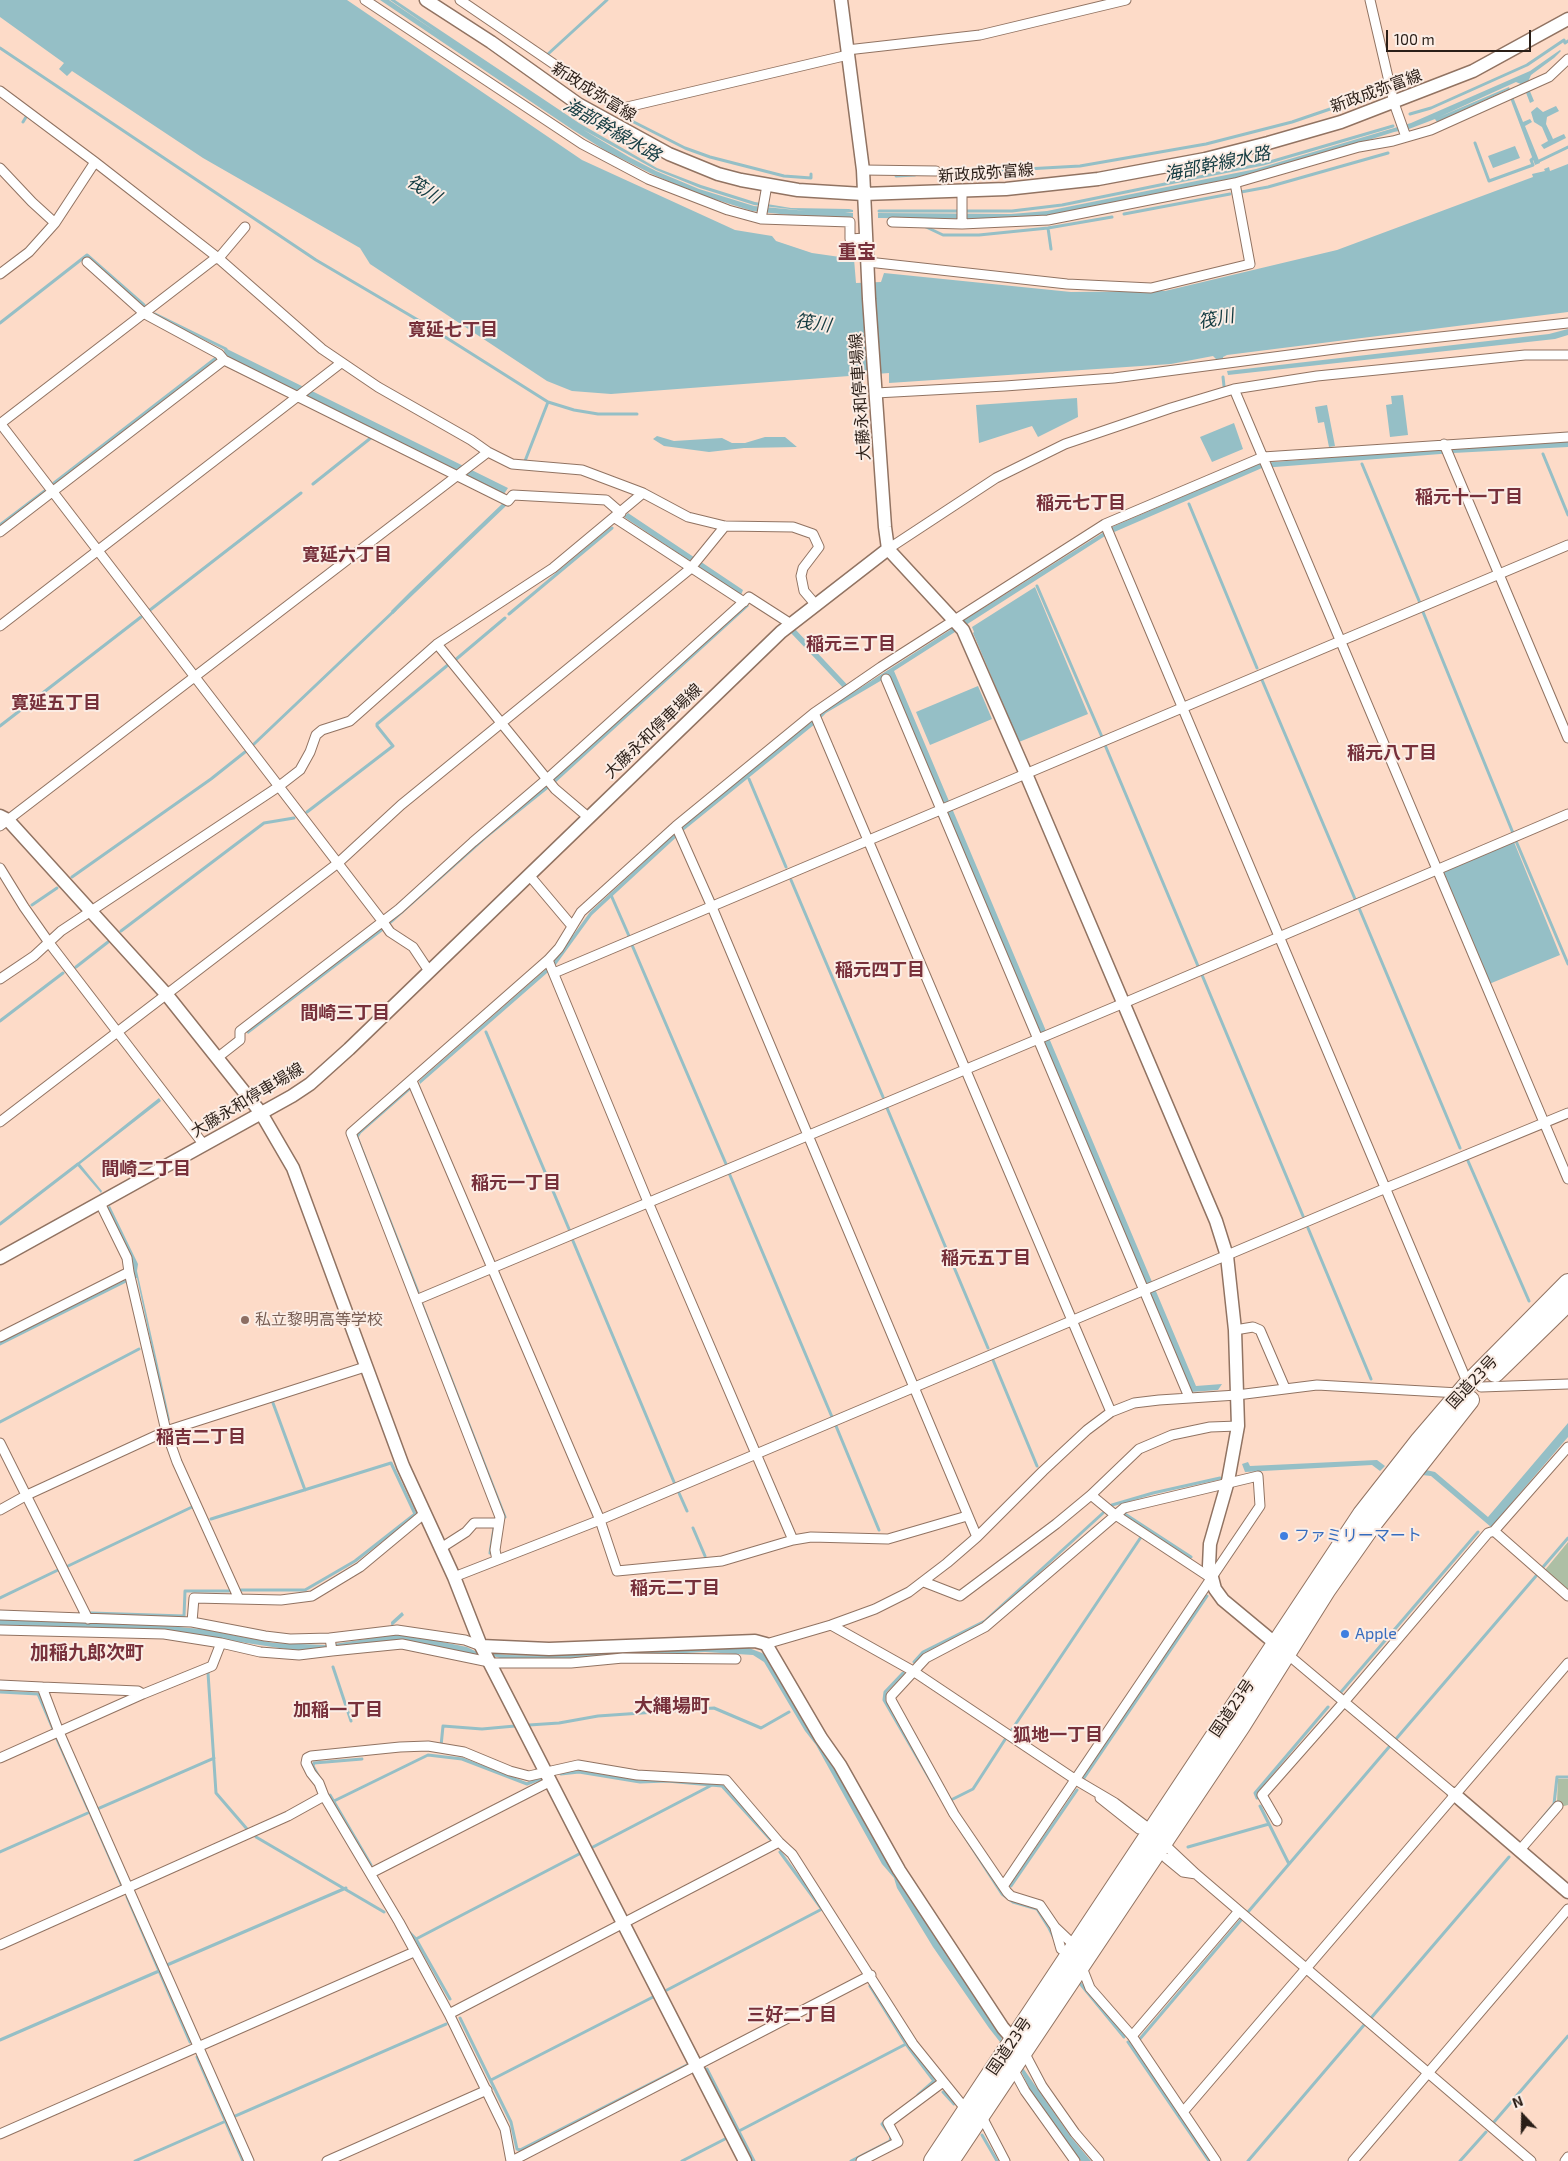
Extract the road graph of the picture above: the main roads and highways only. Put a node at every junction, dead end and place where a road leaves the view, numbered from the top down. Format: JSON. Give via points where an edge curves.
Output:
{"nodes":[{"id":1,"x":1568,"y":1284,"type":"edge"},
{"id":2,"x":1568,"y":1302,"type":"edge"},
{"id":3,"x":1470,"y":1388,"type":"junction"},
{"id":4,"x":1154,"y":1840,"type":"junction"},
{"id":5,"x":1018,"y":2045,"type":"junction"},
{"id":6,"x":974,"y":2113,"type":"junction"},
{"id":7,"x":933,"y":2161,"type":"edge"},
{"id":8,"x":950,"y":2161,"type":"edge"}],
"edges":[{"from":1,"to":3,"type":"highway","name":"国道23号"},
{"from":2,"to":3,"type":"highway","name":"国道23号"},
{"from":3,"to":4,"type":"highway","name":"国道23号","via":[[1362,1514],[1280,1648]]},
{"from":4,"to":5,"type":"highway","name":"国道23号","via":[[1080,1971]]},
{"from":4,"to":5,"type":"highway","name":"国道23号","via":[[1068,1948]]},
{"from":5,"to":6,"type":"highway","name":"国道23号"},
{"from":5,"to":6,"type":"highway","name":"国道23号","via":[[1012,2067]]},
{"from":6,"to":7,"type":"highway","name":"国道23号"},
{"from":6,"to":8,"type":"highway","name":"国道23号"}]}
